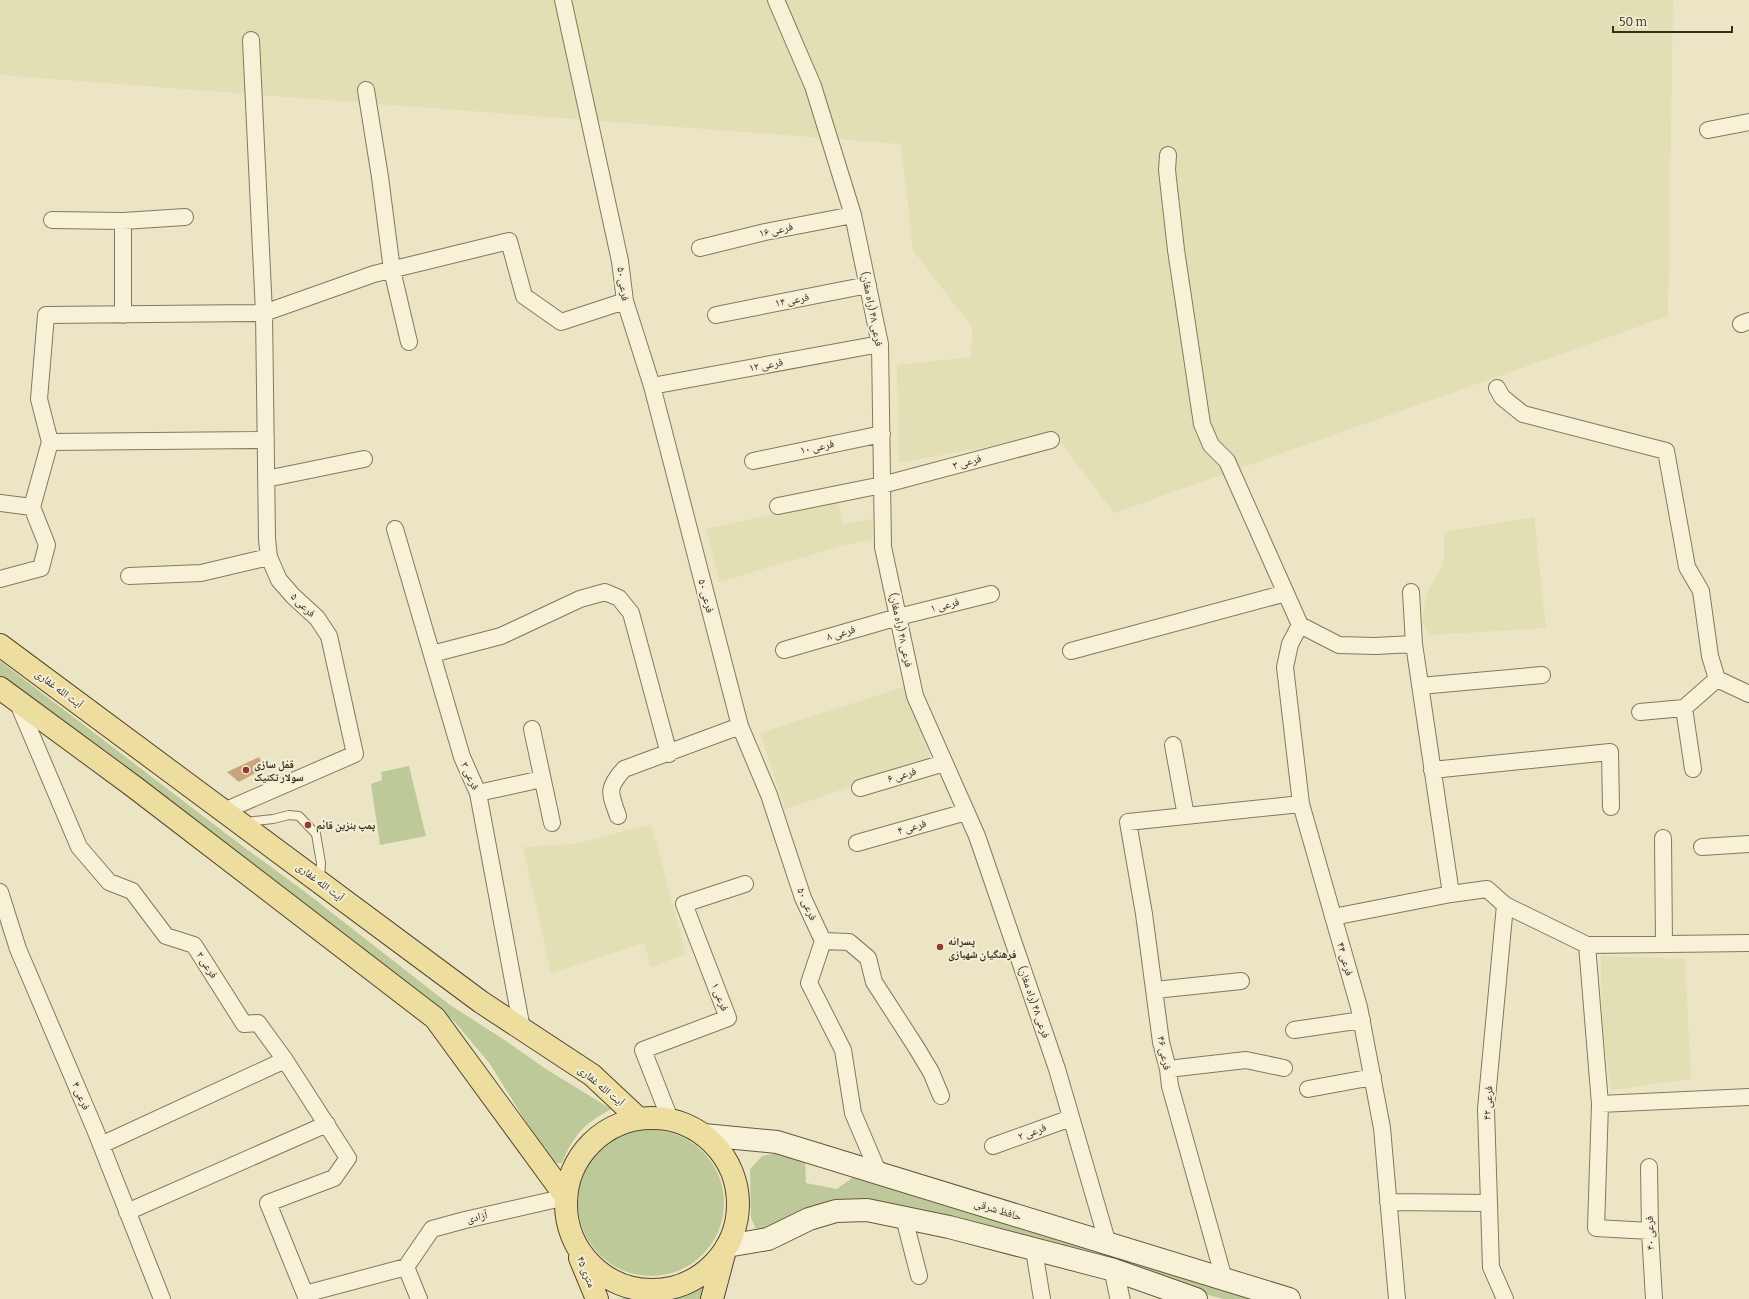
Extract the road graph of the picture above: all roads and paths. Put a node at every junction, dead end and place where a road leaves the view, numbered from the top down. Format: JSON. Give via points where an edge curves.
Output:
{"nodes":[{"id":1,"x":562,"y":0,"type":"edge"},
{"id":2,"x":776,"y":0,"type":"edge"},
{"id":3,"x":251,"y":40,"type":"dead end"},
{"id":4,"x":366,"y":90,"type":"dead end"},
{"id":5,"x":1749,"y":122,"type":"edge"},
{"id":6,"x":1708,"y":130,"type":"dead end"},
{"id":7,"x":1168,"y":155,"type":"dead end"},
{"id":8,"x":853,"y":215,"type":"junction"},
{"id":9,"x":185,"y":217,"type":"dead end"},
{"id":10,"x":52,"y":220,"type":"dead end"},
{"id":11,"x":123,"y":221,"type":"junction"},
{"id":12,"x":700,"y":248,"type":"dead end"},
{"id":13,"x":392,"y":270,"type":"junction"},
{"id":14,"x":868,"y":285,"type":"junction"},
{"id":15,"x":625,"y":301,"type":"junction"},
{"id":16,"x":264,"y":313,"type":"junction"},
{"id":17,"x":123,"y":315,"type":"junction"},
{"id":18,"x":716,"y":315,"type":"dead end"},
{"id":19,"x":409,"y":342,"type":"dead end"},
{"id":20,"x":880,"y":344,"type":"junction"},
{"id":21,"x":652,"y":386,"type":"junction"},
{"id":22,"x":1497,"y":388,"type":"dead end"},
{"id":23,"x":882,"y":434,"type":"junction"},
{"id":24,"x":266,"y":440,"type":"junction"},
{"id":25,"x":1051,"y":440,"type":"dead end"},
{"id":26,"x":50,"y":442,"type":"junction"},
{"id":27,"x":364,"y":459,"type":"dead end"},
{"id":28,"x":753,"y":461,"type":"dead end"},
{"id":29,"x":266,"y":479,"type":"junction"},
{"id":30,"x":882,"y":485,"type":"junction"},
{"id":31,"x":0,"y":503,"type":"edge"},
{"id":32,"x":778,"y":506,"type":"dead end"},
{"id":33,"x":32,"y":507,"type":"junction"},
{"id":34,"x":394,"y":529,"type":"dead end"},
{"id":35,"x":269,"y":557,"type":"junction"},
{"id":36,"x":129,"y":576,"type":"dead end"},
{"id":37,"x":0,"y":579,"type":"edge"},
{"id":38,"x":1286,"y":592,"type":"junction"},
{"id":39,"x":1411,"y":592,"type":"dead end"},
{"id":40,"x":992,"y":594,"type":"dead end"},
{"id":41,"x":898,"y":617,"type":"junction"},
{"id":42,"x":1300,"y":626,"type":"junction"},
{"id":43,"x":0,"y":644,"type":"edge"},
{"id":44,"x":1414,"y":644,"type":"junction"},
{"id":45,"x":784,"y":650,"type":"dead end"},
{"id":46,"x":1071,"y":651,"type":"dead end"},
{"id":47,"x":432,"y":654,"type":"junction"},
{"id":48,"x":1542,"y":675,"type":"dead end"},
{"id":49,"x":1717,"y":679,"type":"junction"},
{"id":50,"x":1420,"y":686,"type":"junction"},
{"id":51,"x":8,"y":694,"type":"edge"},
{"id":52,"x":1749,"y":694,"type":"edge"},
{"id":53,"x":1684,"y":708,"type":"junction"},
{"id":54,"x":1640,"y":712,"type":"dead end"},
{"id":55,"x":740,"y":726,"type":"junction"},
{"id":56,"x":532,"y":729,"type":"dead end"},
{"id":57,"x":1173,"y":746,"type":"dead end"},
{"id":58,"x":669,"y":754,"type":"junction"},
{"id":59,"x":944,"y":764,"type":"junction"},
{"id":60,"x":1693,"y":769,"type":"dead end"},
{"id":61,"x":1432,"y":770,"type":"junction"},
{"id":62,"x":542,"y":779,"type":"junction"},
{"id":63,"x":860,"y":788,"type":"dead end"},
{"id":64,"x":478,"y":793,"type":"junction"},
{"id":65,"x":1301,"y":804,"type":"junction"},
{"id":66,"x":1611,"y":807,"type":"dead end"},
{"id":67,"x":966,"y":812,"type":"junction"},
{"id":68,"x":231,"y":816,"type":"junction"},
{"id":69,"x":618,"y":816,"type":"dead end"},
{"id":70,"x":1186,"y":816,"type":"junction"},
{"id":71,"x":552,"y":823,"type":"dead end"},
{"id":72,"x":1663,"y":838,"type":"dead end"},
{"id":73,"x":857,"y":843,"type":"dead end"},
{"id":74,"x":1749,"y":844,"type":"edge"},
{"id":75,"x":1702,"y":847,"type":"dead end"},
{"id":76,"x":320,"y":882,"type":"junction"},
{"id":77,"x":745,"y":884,"type":"dead end"},
{"id":78,"x":0,"y":892,"type":"edge"},
{"id":79,"x":1451,"y":894,"type":"junction"},
{"id":80,"x":1505,"y":905,"type":"junction"},
{"id":81,"x":1333,"y":917,"type":"junction"},
{"id":82,"x":824,"y":941,"type":"junction"},
{"id":83,"x":1749,"y":943,"type":"edge"},
{"id":84,"x":1664,"y":944,"type":"junction"},
{"id":85,"x":1587,"y":945,"type":"junction"},
{"id":86,"x":1241,"y":982,"type":"dead end"},
{"id":87,"x":1155,"y":990,"type":"junction"},
{"id":88,"x":1362,"y":1020,"type":"junction"},
{"id":89,"x":522,"y":1028,"type":"junction"},
{"id":90,"x":1294,"y":1030,"type":"dead end"},
{"id":91,"x":285,"y":1060,"type":"junction"},
{"id":92,"x":1284,"y":1068,"type":"dead end"},
{"id":93,"x":1168,"y":1069,"type":"junction"},
{"id":94,"x":1373,"y":1077,"type":"junction"},
{"id":95,"x":1308,"y":1090,"type":"dead end"},
{"id":96,"x":941,"y":1096,"type":"dead end"},
{"id":97,"x":1749,"y":1097,"type":"edge"},
{"id":98,"x":1600,"y":1104,"type":"junction"},
{"id":99,"x":1071,"y":1118,"type":"junction"},
{"id":100,"x":638,"y":1119,"type":"junction"},
{"id":101,"x":670,"y":1119,"type":"junction"},
{"id":102,"x":327,"y":1124,"type":"junction"},
{"id":103,"x":704,"y":1134,"type":"junction"},
{"id":104,"x":101,"y":1145,"type":"junction"},
{"id":105,"x":993,"y":1146,"type":"dead end"},
{"id":106,"x":1649,"y":1167,"type":"dead end"},
{"id":107,"x":879,"y":1174,"type":"junction"},
{"id":108,"x":566,"y":1197,"type":"junction"},
{"id":109,"x":1388,"y":1202,"type":"junction"},
{"id":110,"x":1489,"y":1203,"type":"junction"},
{"id":111,"x":128,"y":1212,"type":"junction"},
{"id":112,"x":904,"y":1218,"type":"junction"},
{"id":113,"x":1650,"y":1231,"type":"junction"},
{"id":114,"x":575,"y":1244,"type":"junction"},
{"id":115,"x":1108,"y":1244,"type":"junction"},
{"id":116,"x":726,"y":1250,"type":"junction"},
{"id":117,"x":1034,"y":1250,"type":"junction"},
{"id":118,"x":406,"y":1267,"type":"junction"},
{"id":119,"x":1114,"y":1270,"type":"junction"},
{"id":120,"x":919,"y":1276,"type":"dead end"},
{"id":121,"x":1224,"y":1279,"type":"junction"},
{"id":122,"x":306,"y":1296,"type":"edge"},
{"id":123,"x":162,"y":1299,"type":"edge"},
{"id":124,"x":419,"y":1299,"type":"edge"},
{"id":125,"x":597,"y":1299,"type":"edge"},
{"id":126,"x":712,"y":1299,"type":"edge"},
{"id":127,"x":1042,"y":1299,"type":"edge"},
{"id":128,"x":1120,"y":1299,"type":"edge"},
{"id":129,"x":1196,"y":1299,"type":"edge"},
{"id":130,"x":1289,"y":1299,"type":"edge"},
{"id":131,"x":1396,"y":1299,"type":"edge"},
{"id":132,"x":1505,"y":1299,"type":"edge"},
{"id":133,"x":1654,"y":1299,"type":"edge"}],
"edges":[{"from":1,"to":15,"type":"street","name":"فرعی ۵۰","via":[[620,260]]},
{"from":2,"to":8,"type":"street","name":"فرعی ۴۸ (راه مغان)","via":[[813,86]]},
{"from":3,"to":16,"type":"street","name":"فرعی ۵"},
{"from":4,"to":13,"type":"street"},
{"from":5,"to":6,"type":"street"},
{"from":7,"to":38,"type":"street","via":[[1167,170],[1176,250],[1202,424],[1211,445],[1227,461]]},
{"from":8,"to":12,"type":"street","name":"فرعی ۱۶"},
{"from":8,"to":14,"type":"street","name":"فرعی ۴۸ (راه مغان)"},
{"from":9,"to":11,"type":"street"},
{"from":10,"to":11,"type":"street"},
{"from":11,"to":17,"type":"street"},
{"from":13,"to":15,"type":"street","via":[[509,241],[524,296],[561,322]]},
{"from":13,"to":16,"type":"street"},
{"from":13,"to":19,"type":"street"},
{"from":14,"to":18,"type":"street","name":"فرعی ۱۴"},
{"from":14,"to":20,"type":"street","name":"فرعی ۴۸ (راه مغان)"},
{"from":15,"to":21,"type":"street","name":"فرعی ۵۰"},
{"from":16,"to":17,"type":"street"},
{"from":16,"to":24,"type":"street","name":"فرعی ۵"},
{"from":17,"to":26,"type":"street","via":[[46,315],[39,399]]},
{"from":20,"to":21,"type":"street","name":"فرعی ۱۲"},
{"from":20,"to":23,"type":"street","name":"فرعی ۴۸ (راه مغان)"},
{"from":21,"to":55,"type":"street","name":"فرعی ۵۰"},
{"from":22,"to":49,"type":"street","via":[[1502,397],[1523,414],[1666,451],[1688,568],[1701,591],[1710,656]]},
{"from":23,"to":28,"type":"street","name":"فرعی ۱۰"},
{"from":23,"to":30,"type":"street","name":"فرعی ۴۸ (راه مغان)"},
{"from":24,"to":26,"type":"street"},
{"from":24,"to":29,"type":"street","name":"فرعی ۵"},
{"from":25,"to":30,"type":"street","name":"فرعی ۳"},
{"from":26,"to":33,"type":"street"},
{"from":27,"to":29,"type":"street"},
{"from":29,"to":35,"type":"street","name":"فرعی ۵"},
{"from":30,"to":32,"type":"street","name":"فرعی ۳"},
{"from":30,"to":41,"type":"street","name":"فرعی ۴۸ (راه مغان)","via":[[883,547]]},
{"from":31,"to":33,"type":"street"},
{"from":33,"to":37,"type":"street","via":[[47,546],[41,568]]},
{"from":34,"to":47,"type":"street","name":"فرعی ۳"},
{"from":35,"to":36,"type":"street","via":[[201,573]]},
{"from":35,"to":68,"type":"street","name":"فرعی ۵","via":[[279,580],[292,596],[317,618],[329,636],[355,754]]},
{"from":38,"to":42,"type":"street"},
{"from":38,"to":46,"type":"street"},
{"from":39,"to":44,"type":"street"},
{"from":40,"to":41,"type":"street","name":"فرعی ۱"},
{"from":41,"to":45,"type":"street","name":"فرعی ۸"},
{"from":41,"to":59,"type":"street","name":"فرعی ۴۸ (راه مغان)","via":[[915,696]]},
{"from":42,"to":44,"type":"street","via":[[1338,645]]},
{"from":42,"to":65,"type":"street","name":"فرعی ۴۴","via":[[1290,644],[1285,667]]},
{"from":43,"to":68,"type":"main road","name":"آیت الله غفاری"},
{"from":44,"to":50,"type":"street"},
{"from":47,"to":58,"type":"street","via":[[501,636],[580,599],[605,592],[619,598],[631,613]]},
{"from":47,"to":64,"type":"street","name":"فرعی ۳","via":[[462,757]]},
{"from":48,"to":50,"type":"street"},
{"from":49,"to":52,"type":"street"},
{"from":49,"to":53,"type":"street"},
{"from":50,"to":61,"type":"street"},
{"from":51,"to":91,"type":"street","name":"فرعی ۲","via":[[79,847],[108,882],[132,891],[166,936],[194,945],[244,1024],[258,1023]]},
{"from":51,"to":108,"type":"main road","via":[[133,786],[435,1018]]},
{"from":53,"to":54,"type":"street"},
{"from":53,"to":60,"type":"street"},
{"from":55,"to":58,"type":"street"},
{"from":55,"to":82,"type":"street","name":"فرعی ۵۰","via":[[770,795],[803,898]]},
{"from":56,"to":62,"type":"street"},
{"from":57,"to":70,"type":"street"},
{"from":58,"to":69,"type":"street","via":[[624,769],[614,780],[610,792]]},
{"from":59,"to":63,"type":"street","name":"فرعی ۶"},
{"from":59,"to":67,"type":"street","name":"فرعی ۴۸ (راه مغان)"},
{"from":61,"to":66,"type":"street","via":[[1610,752]]},
{"from":61,"to":79,"type":"street"},
{"from":62,"to":64,"type":"street"},
{"from":62,"to":71,"type":"street"},
{"from":64,"to":89,"type":"street","name":"فرعی ۳"},
{"from":65,"to":70,"type":"street"},
{"from":65,"to":81,"type":"street","name":"فرعی ۴۴"},
{"from":67,"to":73,"type":"street","name":"فرعی ۴"},
{"from":67,"to":99,"type":"street","name":"فرعی ۴۸ (راه مغان)","via":[[977,836],[1057,1069]]},
{"from":68,"to":76,"type":"main road","name":"آیت الله غفاری"},
{"from":68,"to":76,"type":"lane","via":[[255,822],[289,815],[299,816],[316,834],[321,863]]},
{"from":70,"to":87,"type":"street","name":"فرعی ۴۶","via":[[1128,822]]},
{"from":72,"to":84,"type":"street"},
{"from":74,"to":75,"type":"street"},
{"from":76,"to":89,"type":"main road","name":"آیت الله غفاری","via":[[482,1002]]},
{"from":77,"to":101,"type":"street","name":"فرعی ۱","via":[[684,904],[728,1018],[643,1050]]},
{"from":78,"to":104,"type":"street","name":"فرعی ۴","via":[[18,949]]},
{"from":79,"to":80,"type":"street","via":[[1487,889]]},
{"from":79,"to":81,"type":"street"},
{"from":80,"to":85,"type":"street"},
{"from":80,"to":110,"type":"street","name":"فرعی ۴۲","via":[[1486,1108]]},
{"from":81,"to":88,"type":"street","name":"فرعی ۴۴"},
{"from":82,"to":96,"type":"street","via":[[848,942],[868,958],[874,982],[920,1053]]},
{"from":82,"to":107,"type":"street","via":[[809,983],[843,1050],[853,1113]]},
{"from":83,"to":84,"type":"street"},
{"from":84,"to":85,"type":"street"},
{"from":85,"to":98,"type":"street"},
{"from":86,"to":87,"type":"street"},
{"from":87,"to":93,"type":"street","name":"فرعی ۴۶","via":[[1161,1042]]},
{"from":88,"to":90,"type":"street"},
{"from":88,"to":94,"type":"street","name":"فرعی ۴۴"},
{"from":89,"to":100,"type":"main road","name":"آیت الله غفاری","via":[[592,1075]]},
{"from":91,"to":102,"type":"street","name":"فرعی ۲"},
{"from":91,"to":104,"type":"street"},
{"from":92,"to":93,"type":"street","via":[[1246,1060]]},
{"from":93,"to":121,"type":"street","name":"فرعی ۴۶","via":[[1170,1086]]},
{"from":94,"to":95,"type":"street"},
{"from":94,"to":109,"type":"street","name":"فرعی ۴۴","via":[[1382,1128]]},
{"from":97,"to":98,"type":"street"},
{"from":98,"to":113,"type":"street","via":[[1596,1228]]},
{"from":99,"to":105,"type":"street","name":"فرعی ۲"},
{"from":99,"to":115,"type":"street","name":"فرعی ۴۸ (راه مغان)"},
{"from":100,"to":101,"type":"main road","name":"۴۵ متری"},
{"from":100,"to":108,"type":"main road","name":"۴۵ متری","via":[[616,1126],[597,1137],[581,1154],[571,1174]]},
{"from":101,"to":103,"type":"main road","name":"۴۵ متری"},
{"from":102,"to":111,"type":"street"},
{"from":102,"to":122,"type":"street","name":"فرعی ۲","via":[[348,1158],[334,1178],[268,1202]]},
{"from":103,"to":107,"type":"main road","name":"حافظ شرقی","via":[[777,1142]]},
{"from":103,"to":116,"type":"main road","name":"۴۵ متری","via":[[722,1153],[734,1177],[739,1203],[735,1229]]},
{"from":104,"to":111,"type":"street","name":"فرعی ۴"},
{"from":106,"to":113,"type":"street","name":"فرعی ۴۰"},
{"from":107,"to":115,"type":"main road","name":"حافظ شرقی"},
{"from":108,"to":114,"type":"main road","name":"۴۵ متری","via":[[567,1221]]},
{"from":108,"to":118,"type":"street","name":"آزادی","via":[[432,1229]]},
{"from":109,"to":110,"type":"street"},
{"from":109,"to":131,"type":"street","name":"فرعی ۴۴"},
{"from":110,"to":132,"type":"street","name":"فرعی ۴۲","via":[[1491,1267]]},
{"from":111,"to":123,"type":"street","name":"فرعی ۴"},
{"from":112,"to":116,"type":"main road","via":[[867,1210],[836,1211],[809,1219],[768,1239]]},
{"from":112,"to":117,"type":"main road","via":[[949,1227]]},
{"from":112,"to":120,"type":"street"},
{"from":113,"to":133,"type":"street","name":"فرعی ۴۰"},
{"from":114,"to":116,"type":"main road","via":[[593,1268],[605,1276],[618,1284],[647,1291],[676,1288],[696,1278]]},
{"from":114,"to":125,"type":"main road","name":"۴۵ متری"},
{"from":115,"to":121,"type":"main road","name":"حافظ شرقی"},
{"from":116,"to":126,"type":"main road"},
{"from":117,"to":119,"type":"main road"},
{"from":117,"to":127,"type":"street"},
{"from":118,"to":122,"type":"street"},
{"from":118,"to":124,"type":"street"},
{"from":119,"to":128,"type":"street"},
{"from":119,"to":129,"type":"main road"},
{"from":121,"to":130,"type":"main road","name":"حافظ شرقی"}]}
